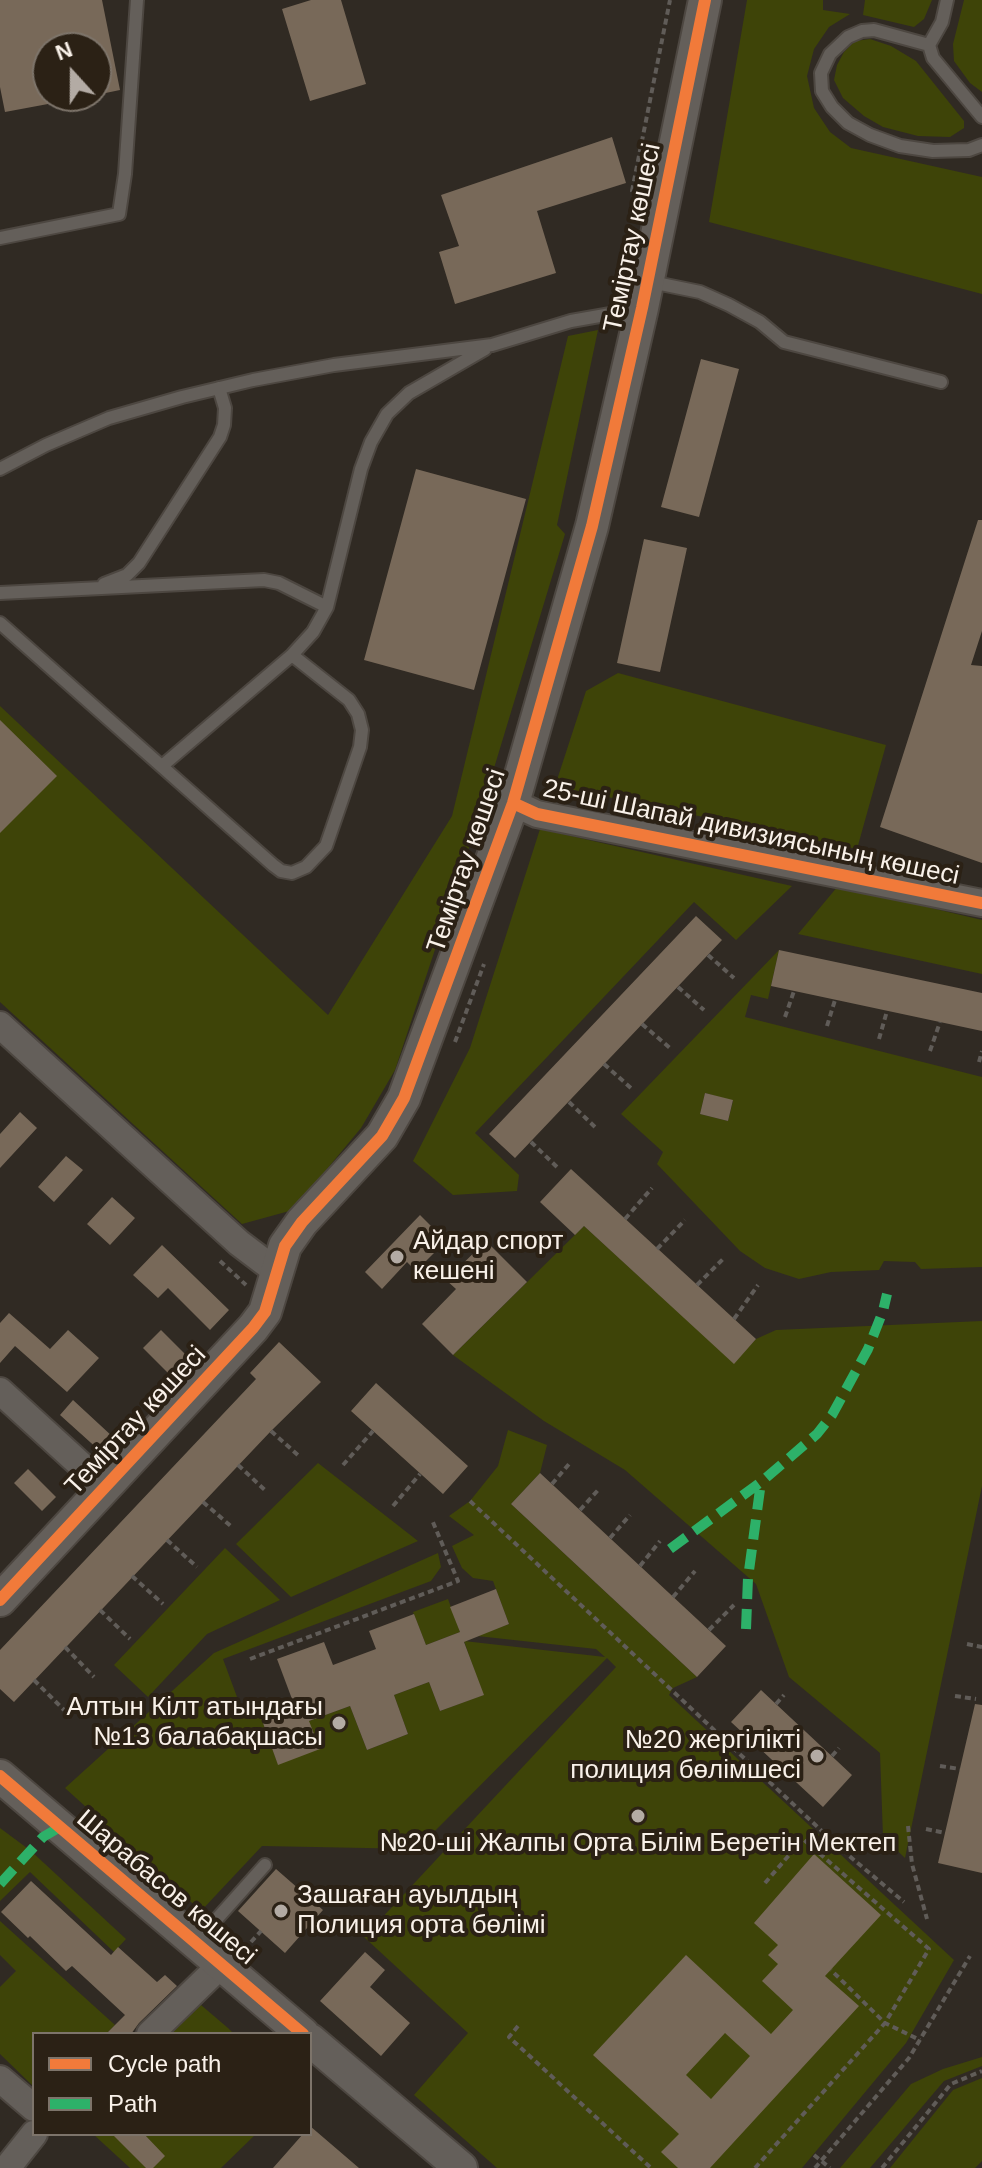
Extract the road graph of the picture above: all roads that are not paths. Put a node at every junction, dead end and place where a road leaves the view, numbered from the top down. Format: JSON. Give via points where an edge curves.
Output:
{"nodes":[{"id":1,"x":137,"y":0,"type":"edge"},
{"id":2,"x":705,"y":0,"type":"edge"},
{"id":3,"x":947,"y":0,"type":"edge"},
{"id":4,"x":929,"y":45,"type":"junction"},
{"id":5,"x":982,"y":117,"type":"edge"},
{"id":6,"x":982,"y":145,"type":"edge"},
{"id":7,"x":0,"y":238,"type":"edge"},
{"id":8,"x":645,"y":294,"type":"junction"},
{"id":9,"x":492,"y":345,"type":"junction"},
{"id":10,"x":941,"y":382,"type":"dead end"},
{"id":11,"x":219,"y":388,"type":"junction"},
{"id":12,"x":0,"y":469,"type":"edge"},
{"id":13,"x":90,"y":589,"type":"junction"},
{"id":14,"x":0,"y":593,"type":"edge"},
{"id":15,"x":327,"y":607,"type":"junction"},
{"id":16,"x":0,"y":623,"type":"edge"},
{"id":17,"x":292,"y":655,"type":"junction"},
{"id":18,"x":162,"y":766,"type":"junction"},
{"id":19,"x":513,"y":803,"type":"junction"},
{"id":20,"x":982,"y":903,"type":"edge"},
{"id":21,"x":0,"y":1025,"type":"edge"},
{"id":22,"x":276,"y":1271,"type":"junction"},
{"id":23,"x":0,"y":1391,"type":"edge"},
{"id":24,"x":105,"y":1487,"type":"junction"},
{"id":25,"x":0,"y":1600,"type":"edge"},
{"id":26,"x":0,"y":1776,"type":"edge"},
{"id":27,"x":265,"y":1865,"type":"dead end"},
{"id":28,"x":196,"y":1943,"type":"junction"},
{"id":29,"x":221,"y":1965,"type":"junction"},
{"id":30,"x":152,"y":2032,"type":"edge"},
{"id":31,"x":301,"y":2032,"type":"edge"},
{"id":32,"x":312,"y":2042,"type":"edge"},
{"id":33,"x":0,"y":2079,"type":"edge"},
{"id":34,"x":32,"y":2106,"type":"edge"},
{"id":35,"x":32,"y":2136,"type":"edge"},
{"id":36,"x":7,"y":2168,"type":"edge"},
{"id":37,"x":461,"y":2168,"type":"edge"}],
"edges":[{"from":1,"to":7,"type":"lane","via":[[119,214]]},
{"from":2,"to":8,"type":"street","name":"Теміртау көшесі"},
{"from":3,"to":4,"type":"lane"},
{"from":4,"to":5,"type":"lane","via":[[933,58]]},
{"from":4,"to":6,"type":"lane","via":[[874,30],[848,37],[830,54],[821,73],[822,91],[848,123],[900,146],[933,151]]},
{"from":8,"to":9,"type":"lane"},
{"from":8,"to":10,"type":"lane","via":[[700,292],[760,322],[784,342]]},
{"from":8,"to":19,"type":"street","name":"Теміртау көшесі","via":[[592,526]]},
{"from":9,"to":11,"type":"lane","via":[[334,365]]},
{"from":9,"to":15,"type":"lane","via":[[409,393],[387,414],[361,469]]},
{"from":11,"to":12,"type":"lane","via":[[109,418]]},
{"from":11,"to":13,"type":"lane","via":[[225,408],[220,437],[139,563],[127,575]]},
{"from":13,"to":14,"type":"lane"},
{"from":13,"to":15,"type":"lane","via":[[264,580]]},
{"from":15,"to":17,"type":"lane"},
{"from":16,"to":18,"type":"lane"},
{"from":17,"to":18,"type":"lane"},
{"from":17,"to":18,"type":"lane","via":[[349,700],[362,730],[326,846],[316,859],[292,873],[281,871]]},
{"from":19,"to":20,"type":"street","name":"25-ші Шапай дивизиясының көшесі","via":[[537,814]]},
{"from":19,"to":22,"type":"street","name":"Теміртау көшесі","via":[[404,1098],[382,1136],[293,1234]]},
{"from":21,"to":22,"type":"street"},
{"from":22,"to":24,"type":"street","name":"Теміртау көшесі","via":[[265,1312],[253,1328]]},
{"from":23,"to":24,"type":"street"},
{"from":24,"to":25,"type":"street","name":"Теміртау көшесі"},
{"from":26,"to":28,"type":"street","name":"Шарабасов көшесі"},
{"from":27,"to":28,"type":"lane"},
{"from":28,"to":29,"type":"street","name":"Шарабасов көшесі"},
{"from":29,"to":30,"type":"street"},
{"from":29,"to":31,"type":"street","name":"Шарабасов көшесі"},
{"from":32,"to":37,"type":"street"},
{"from":33,"to":34,"type":"street"},
{"from":35,"to":36,"type":"street"}]}
